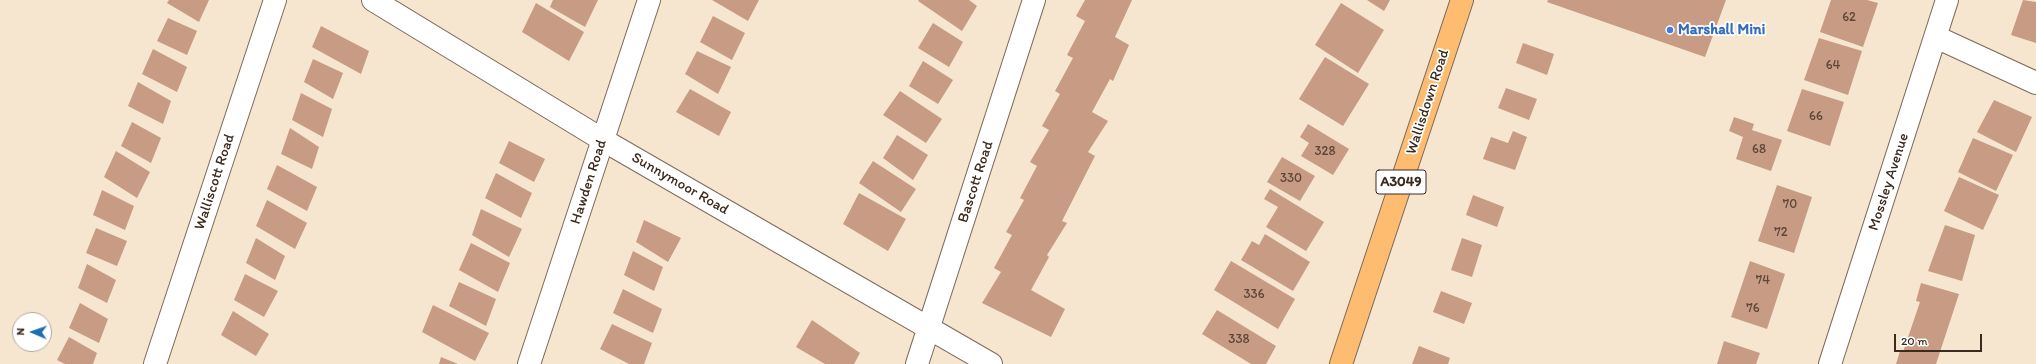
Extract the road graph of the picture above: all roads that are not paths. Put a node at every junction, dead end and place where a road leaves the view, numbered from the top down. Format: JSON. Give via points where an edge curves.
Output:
{"nodes":[{"id":1,"x":275,"y":0,"type":"edge"},
{"id":2,"x":373,"y":0,"type":"edge"},
{"id":3,"x":649,"y":0,"type":"edge"},
{"id":4,"x":1034,"y":0,"type":"edge"},
{"id":5,"x":1462,"y":0,"type":"edge"},
{"id":6,"x":1947,"y":0,"type":"edge"},
{"id":7,"x":1936,"y":37,"type":"junction"},
{"id":8,"x":2036,"y":83,"type":"edge"},
{"id":9,"x":603,"y":140,"type":"junction"},
{"id":10,"x":929,"y":327,"type":"junction"},
{"id":11,"x":155,"y":364,"type":"edge"},
{"id":12,"x":529,"y":364,"type":"edge"},
{"id":13,"x":917,"y":364,"type":"edge"},
{"id":14,"x":991,"y":364,"type":"edge"},
{"id":15,"x":1341,"y":364,"type":"edge"},
{"id":16,"x":1830,"y":364,"type":"edge"}],
"edges":[{"from":1,"to":11,"type":"street","name":"Walliscott Road"},
{"from":2,"to":9,"type":"street","name":"Sunnymoor Road"},
{"from":3,"to":9,"type":"street","name":"Hawden Road"},
{"from":4,"to":10,"type":"street","name":"Bascott Road"},
{"from":5,"to":15,"type":"main road","name":"Wallisdown Road","number":"A3049"},
{"from":6,"to":7,"type":"street","name":"Mossley Avenue"},
{"from":7,"to":8,"type":"street"},
{"from":7,"to":16,"type":"street","name":"Mossley Avenue"},
{"from":9,"to":10,"type":"street","name":"Sunnymoor Road"},
{"from":9,"to":12,"type":"street","name":"Hawden Road"},
{"from":10,"to":13,"type":"street","name":"Bascott Road"},
{"from":10,"to":14,"type":"street","name":"Sunnymoor Road"}]}
